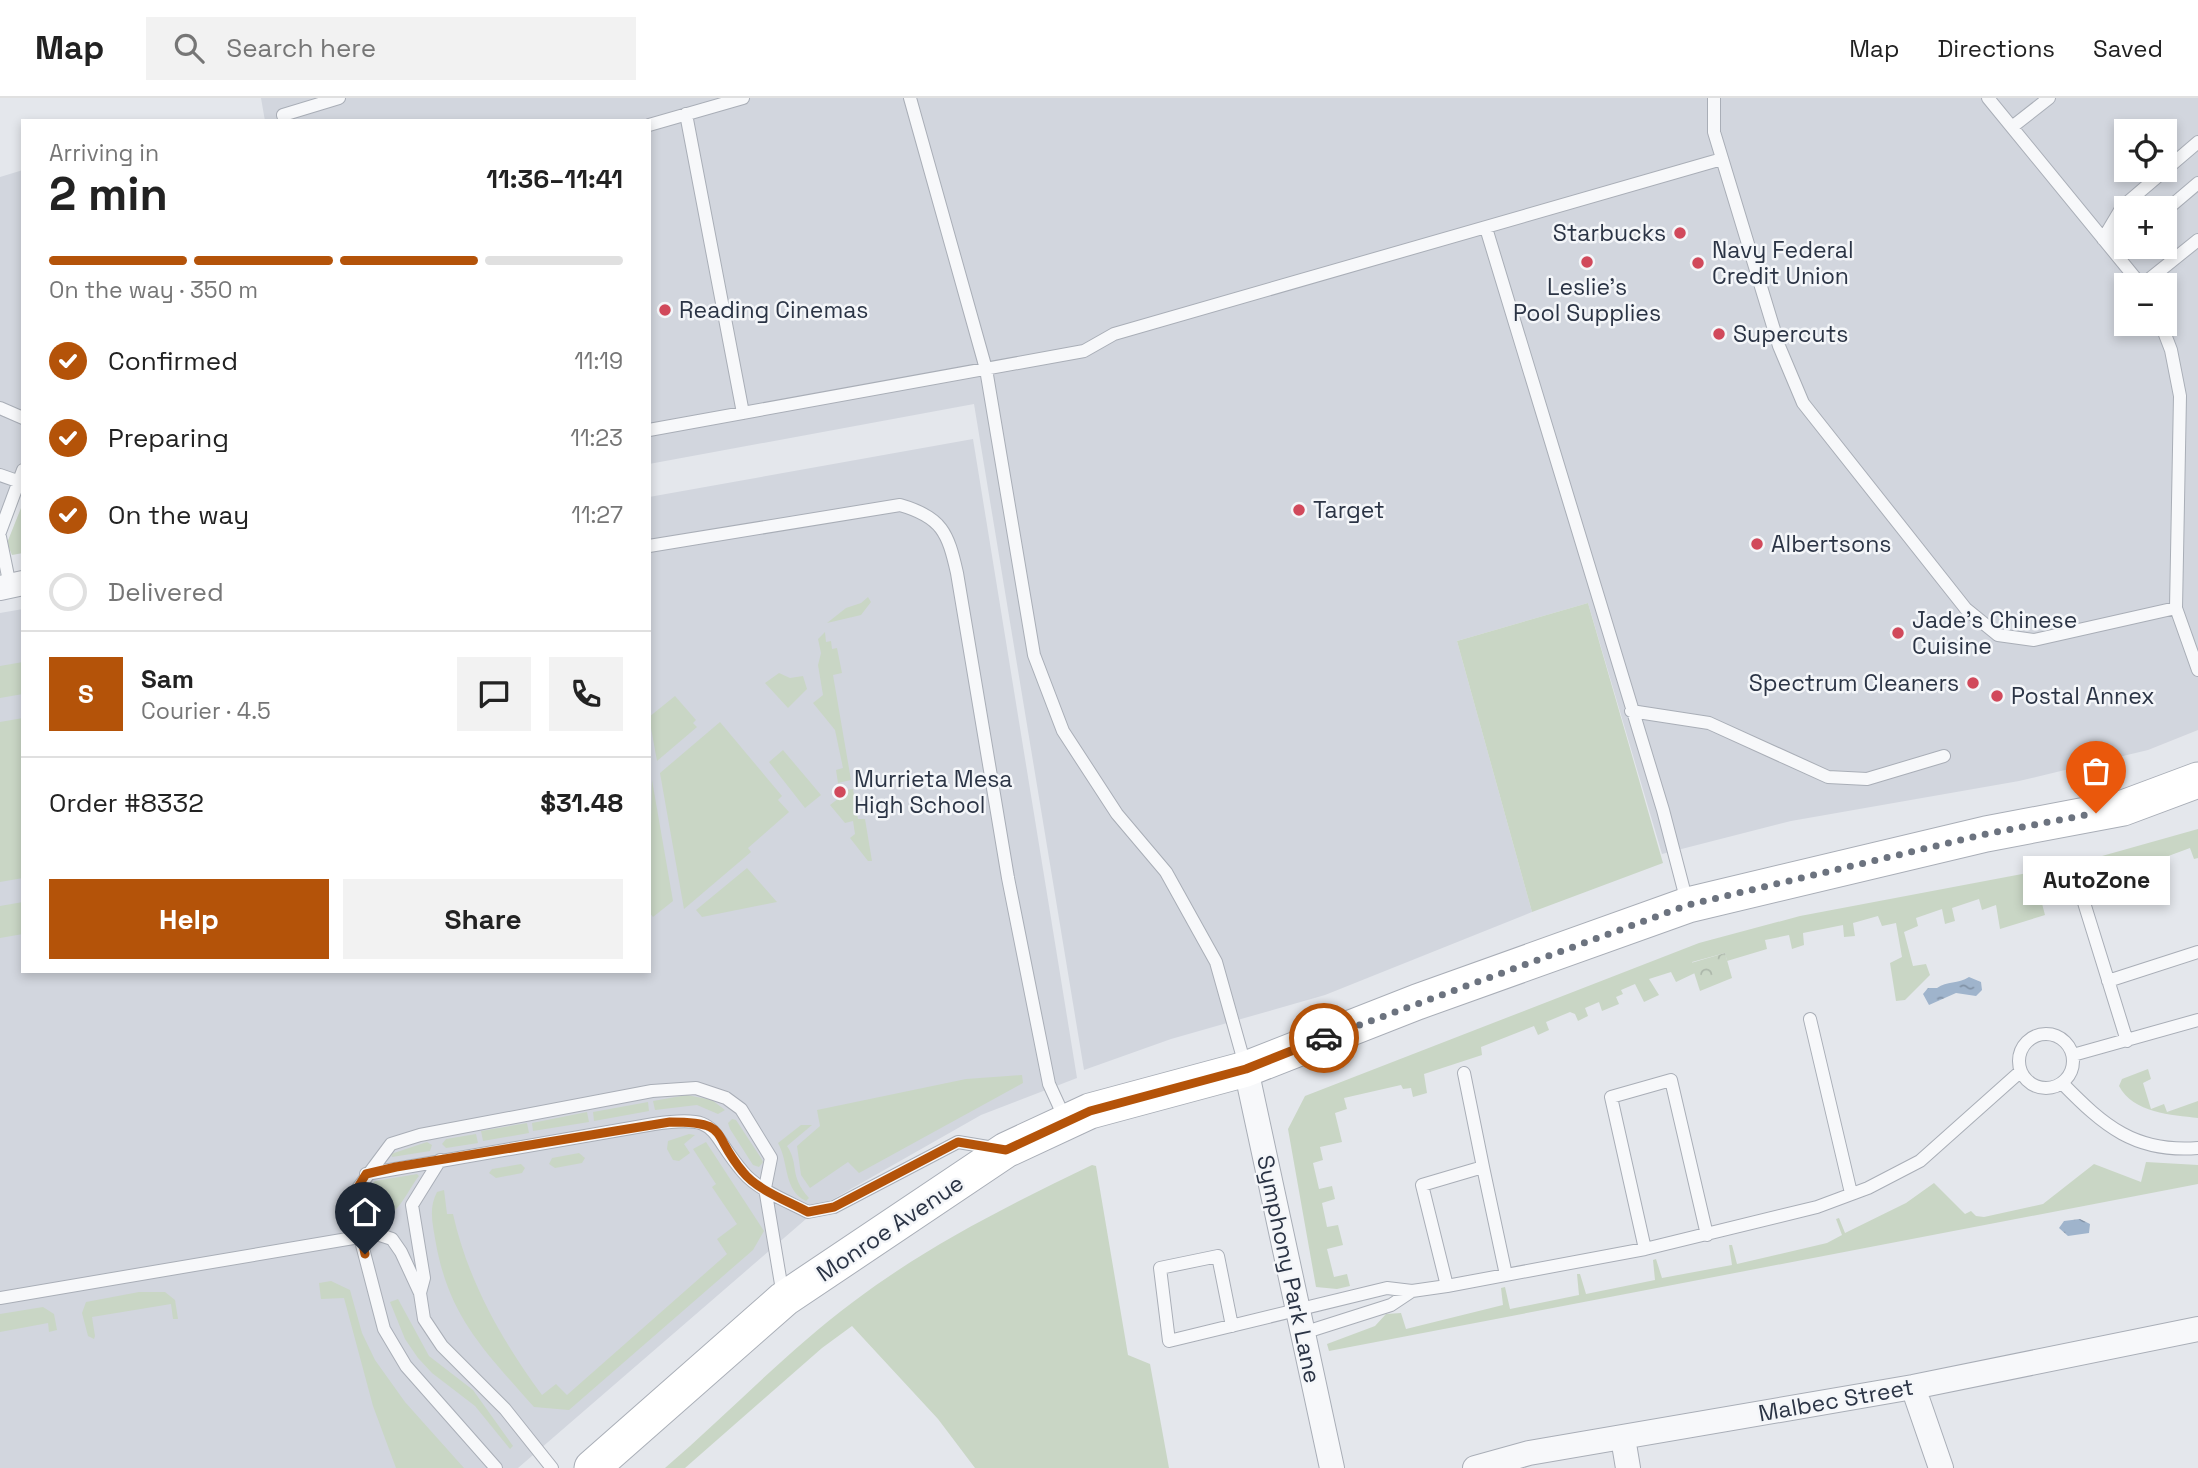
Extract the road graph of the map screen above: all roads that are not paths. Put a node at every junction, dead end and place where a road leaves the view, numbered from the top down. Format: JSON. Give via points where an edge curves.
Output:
{"nodes":[{"id":1,"x":339,"y":98,"type":"edge"},
{"id":2,"x":743,"y":98,"type":"edge"},
{"id":3,"x":910,"y":98,"type":"edge"},
{"id":4,"x":1714,"y":98,"type":"edge"},
{"id":5,"x":1988,"y":98,"type":"edge"},
{"id":6,"x":2049,"y":98,"type":"edge"},
{"id":7,"x":686,"y":114,"type":"junction"},
{"id":8,"x":284,"y":119,"type":"edge"},
{"id":9,"x":651,"y":124,"type":"edge"},
{"id":10,"x":2012,"y":127,"type":"junction"},
{"id":11,"x":2198,"y":142,"type":"edge"},
{"id":12,"x":1722,"y":159,"type":"junction"},
{"id":13,"x":2198,"y":183,"type":"edge"},
{"id":14,"x":2177,"y":201,"type":"edge"},
{"id":15,"x":1486,"y":228,"type":"junction"},
{"id":16,"x":2114,"y":237,"type":"edge"},
{"id":17,"x":2103,"y":239,"type":"junction"},
{"id":18,"x":2198,"y":240,"type":"edge"},
{"id":19,"x":2132,"y":273,"type":"edge"},
{"id":20,"x":2157,"y":273,"type":"edge"},
{"id":21,"x":2166,"y":336,"type":"edge"},
{"id":22,"x":986,"y":369,"type":"junction"},
{"id":23,"x":0,"y":408,"type":"edge"},
{"id":24,"x":743,"y":413,"type":"junction"},
{"id":25,"x":21,"y":417,"type":"edge"},
{"id":26,"x":651,"y":430,"type":"edge"},
{"id":27,"x":0,"y":475,"type":"edge"},
{"id":28,"x":21,"y":478,"type":"edge"},
{"id":29,"x":0,"y":532,"type":"edge"},
{"id":30,"x":0,"y":537,"type":"edge"},
{"id":31,"x":651,"y":546,"type":"edge"},
{"id":32,"x":11,"y":585,"type":"edge"},
{"id":33,"x":2176,"y":608,"type":"junction"},
{"id":34,"x":2198,"y":670,"type":"edge"},
{"id":35,"x":1631,"y":711,"type":"junction"},
{"id":36,"x":1944,"y":756,"type":"dead end"},
{"id":37,"x":2198,"y":780,"type":"edge"},
{"id":38,"x":2081,"y":893,"type":"dead end"},
{"id":39,"x":1688,"y":905,"type":"junction"},
{"id":40,"x":2198,"y":952,"type":"edge"},
{"id":41,"x":2108,"y":981,"type":"junction"},
{"id":42,"x":1810,"y":1019,"type":"dead end"},
{"id":43,"x":2198,"y":1020,"type":"edge"},
{"id":44,"x":2127,"y":1041,"type":"junction"},
{"id":45,"x":2073,"y":1055,"type":"junction"},
{"id":46,"x":1246,"y":1069,"type":"junction"},
{"id":47,"x":2021,"y":1071,"type":"junction"},
{"id":48,"x":1464,"y":1073,"type":"dead end"},
{"id":49,"x":2062,"y":1083,"type":"junction"},
{"id":50,"x":1066,"y":1122,"type":"junction"},
{"id":51,"x":2198,"y":1149,"type":"edge"},
{"id":52,"x":1006,"y":1150,"type":"junction"},
{"id":53,"x":440,"y":1160,"type":"junction"},
{"id":54,"x":1483,"y":1167,"type":"junction"},
{"id":55,"x":366,"y":1174,"type":"junction"},
{"id":56,"x":765,"y":1188,"type":"junction"},
{"id":57,"x":1850,"y":1193,"type":"junction"},
{"id":58,"x":1707,"y":1235,"type":"junction"},
{"id":59,"x":360,"y":1237,"type":"junction"},
{"id":60,"x":1645,"y":1249,"type":"junction"},
{"id":61,"x":1506,"y":1275,"type":"junction"},
{"id":62,"x":1447,"y":1286,"type":"junction"},
{"id":63,"x":1412,"y":1291,"type":"junction"},
{"id":64,"x":1373,"y":1292,"type":"junction"},
{"id":65,"x":420,"y":1293,"type":"junction"},
{"id":66,"x":0,"y":1298,"type":"edge"},
{"id":67,"x":784,"y":1299,"type":"junction"},
{"id":68,"x":1377,"y":1310,"type":"junction"},
{"id":69,"x":1300,"y":1321,"type":"junction"},
{"id":70,"x":1232,"y":1326,"type":"junction"},
{"id":71,"x":2198,"y":1329,"type":"edge"},
{"id":72,"x":1913,"y":1387,"type":"junction"},
{"id":73,"x":1623,"y":1438,"type":"junction"},
{"id":74,"x":496,"y":1468,"type":"edge"},
{"id":75,"x":552,"y":1468,"type":"edge"},
{"id":76,"x":592,"y":1468,"type":"edge"},
{"id":77,"x":1332,"y":1468,"type":"edge"},
{"id":78,"x":1475,"y":1468,"type":"edge"},
{"id":79,"x":1628,"y":1468,"type":"edge"},
{"id":80,"x":1941,"y":1468,"type":"edge"}],
"edges":[{"from":1,"to":8,"type":"lane","via":[[283,115]]},
{"from":2,"to":7,"type":"lane"},
{"from":3,"to":22,"type":"lane"},
{"from":4,"to":12,"type":"lane","via":[[1714,132]]},
{"from":5,"to":10,"type":"lane"},
{"from":6,"to":10,"type":"lane"},
{"from":7,"to":9,"type":"lane"},
{"from":7,"to":24,"type":"lane"},
{"from":10,"to":17,"type":"lane"},
{"from":11,"to":17,"type":"lane","via":[[2122,207]]},
{"from":12,"to":15,"type":"lane"},
{"from":12,"to":33,"type":"lane","via":[[1779,346],[1803,403],[1966,609],[1998,635],[2034,640]]},
{"from":13,"to":14,"type":"lane"},
{"from":15,"to":22,"type":"lane","via":[[1114,334],[1084,351]]},
{"from":15,"to":35,"type":"lane"},
{"from":16,"to":17,"type":"lane"},
{"from":17,"to":19,"type":"lane"},
{"from":18,"to":20,"type":"lane"},
{"from":21,"to":33,"type":"lane","via":[[2180,396]]},
{"from":22,"to":24,"type":"lane"},
{"from":22,"to":46,"type":"lane","via":[[1034,655],[1063,731],[1118,814],[1166,872],[1216,962]]},
{"from":23,"to":25,"type":"lane"},
{"from":24,"to":26,"type":"lane"},
{"from":27,"to":28,"type":"lane"},
{"from":28,"to":29,"type":"lane"},
{"from":30,"to":32,"type":"lane"},
{"from":31,"to":50,"type":"lane","via":[[900,505],[938,522],[946,533],[1049,1084]]},
{"from":33,"to":34,"type":"lane"},
{"from":35,"to":36,"type":"lane","via":[[1709,723],[1828,777],[1867,779]]},
{"from":35,"to":39,"type":"lane"},
{"from":37,"to":39,"type":"street","name":"Monroe Avenue","via":[[2123,808],[1986,834]]},
{"from":38,"to":41,"type":"lane"},
{"from":39,"to":46,"type":"street","name":"Monroe Avenue"},
{"from":40,"to":41,"type":"lane"},
{"from":41,"to":44,"type":"lane"},
{"from":42,"to":57,"type":"lane"},
{"from":43,"to":44,"type":"lane"},
{"from":44,"to":45,"type":"lane"},
{"from":45,"to":47,"type":"lane","via":[[2064,1040],[2039,1035],[2024,1045]]},
{"from":45,"to":49,"type":"lane","via":[[2072,1071]]},
{"from":46,"to":50,"type":"street","name":"Monroe Avenue","via":[[1090,1111]]},
{"from":46,"to":69,"type":"street","name":"Symphony Park Lane"},
{"from":47,"to":49,"type":"lane","via":[[2038,1087]]},
{"from":47,"to":57,"type":"lane","via":[[1920,1161]]},
{"from":48,"to":54,"type":"lane"},
{"from":49,"to":51,"type":"lane","via":[[2105,1125],[2128,1138],[2157,1147]]},
{"from":50,"to":52,"type":"street","name":"Monroe Avenue"},
{"from":52,"to":56,"type":"lane","via":[[958,1142],[834,1207],[808,1212]]},
{"from":52,"to":67,"type":"street","name":"Monroe Avenue"},
{"from":53,"to":55,"type":"lane"},
{"from":53,"to":56,"type":"lane","via":[[670,1122],[701,1122],[714,1129],[744,1174]]},
{"from":53,"to":65,"type":"lane","via":[[412,1205],[424,1278]]},
{"from":54,"to":61,"type":"lane"},
{"from":54,"to":62,"type":"lane","via":[[1422,1185]]},
{"from":55,"to":56,"type":"lane","via":[[390,1144],[419,1135],[652,1091],[696,1088],[726,1098],[741,1109],[771,1158]]},
{"from":55,"to":59,"type":"lane","via":[[353,1195]]},
{"from":56,"to":67,"type":"lane"},
{"from":57,"to":58,"type":"lane","via":[[1817,1207]]},
{"from":58,"to":60,"type":"lane"},
{"from":58,"to":60,"type":"lane","via":[[1671,1080],[1611,1097]]},
{"from":59,"to":65,"type":"lane","via":[[377,1234],[393,1239]]},
{"from":59,"to":66,"type":"lane"},
{"from":59,"to":74,"type":"lane","via":[[384,1329],[401,1356]]},
{"from":60,"to":61,"type":"lane"},
{"from":61,"to":62,"type":"lane"},
{"from":62,"to":63,"type":"lane"},
{"from":63,"to":64,"type":"lane","via":[[1387,1288]]},
{"from":63,"to":68,"type":"lane"},
{"from":64,"to":68,"type":"lane"},
{"from":64,"to":69,"type":"lane"},
{"from":65,"to":75,"type":"lane","via":[[425,1319],[442,1346],[505,1409]]},
{"from":67,"to":76,"type":"street","name":"Monroe Avenue"},
{"from":68,"to":69,"type":"lane"},
{"from":69,"to":70,"type":"lane"},
{"from":69,"to":77,"type":"street","name":"Symphony Park Lane"},
{"from":70,"to":70,"type":"lane","via":[[1169,1341],[1160,1268],[1219,1256]]},
{"from":71,"to":72,"type":"street","name":"Malbec Street"},
{"from":72,"to":73,"type":"street","name":"Malbec Street"},
{"from":72,"to":80,"type":"street"},
{"from":73,"to":78,"type":"street","name":"Malbec Street","via":[[1529,1453]]},
{"from":73,"to":79,"type":"street"}]}
